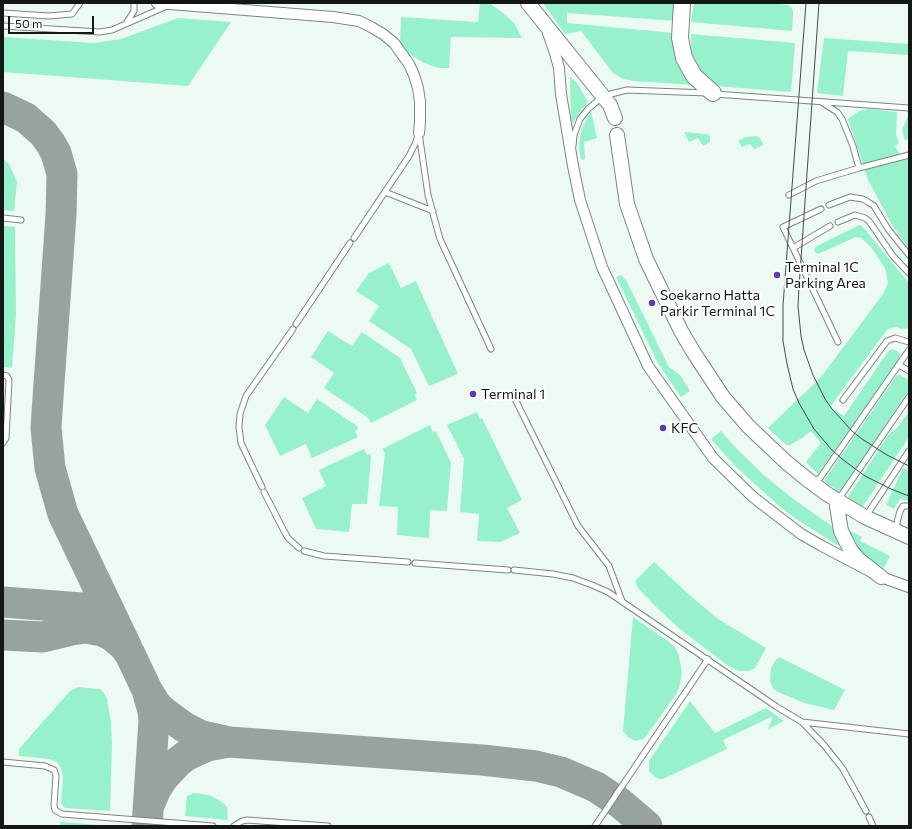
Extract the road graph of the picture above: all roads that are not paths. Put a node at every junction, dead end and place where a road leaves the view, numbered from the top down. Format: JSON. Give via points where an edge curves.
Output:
{"nodes":[{"id":1,"x":80,"y":3,"type":"edge"},
{"id":2,"x":134,"y":3,"type":"edge"},
{"id":3,"x":157,"y":3,"type":"edge"},
{"id":4,"x":528,"y":3,"type":"edge"},
{"id":5,"x":178,"y":4,"type":"junction"},
{"id":6,"x":682,"y":6,"type":"edge"},
{"id":7,"x":3,"y":13,"type":"edge"},
{"id":8,"x":541,"y":18,"type":"junction"},
{"id":9,"x":124,"y":24,"type":"junction"},
{"id":10,"x":3,"y":26,"type":"edge"},
{"id":11,"x":713,"y":93,"type":"junction"},
{"id":12,"x":603,"y":96,"type":"junction"},
{"id":13,"x":819,"y":101,"type":"junction"},
{"id":14,"x":909,"y":108,"type":"edge"},
{"id":15,"x":615,"y":118,"type":"dead end"},
{"id":16,"x":419,"y":133,"type":"junction"},
{"id":17,"x":617,"y":135,"type":"dead end"},
{"id":18,"x":909,"y":155,"type":"edge"},
{"id":19,"x":572,"y":166,"type":"junction"},
{"id":20,"x":859,"y":168,"type":"junction"},
{"id":21,"x":385,"y":192,"type":"junction"},
{"id":22,"x":789,"y":195,"type":"dead end"},
{"id":23,"x":829,"y":205,"type":"dead end"},
{"id":24,"x":821,"y":209,"type":"dead end"},
{"id":25,"x":433,"y":211,"type":"junction"},
{"id":26,"x":3,"y":218,"type":"edge"},
{"id":27,"x":21,"y":220,"type":"dead end"},
{"id":28,"x":838,"y":222,"type":"dead end"},
{"id":29,"x":830,"y":226,"type":"dead end"},
{"id":30,"x":354,"y":238,"type":"dead end"},
{"id":31,"x":350,"y":243,"type":"dead end"},
{"id":32,"x":793,"y":248,"type":"junction"},
{"id":33,"x":909,"y":255,"type":"edge"},
{"id":34,"x":909,"y":273,"type":"edge"},
{"id":35,"x":838,"y":342,"type":"dead end"},
{"id":36,"x":909,"y":342,"type":"edge"},
{"id":37,"x":491,"y":349,"type":"dead end"},
{"id":38,"x":908,"y":354,"type":"edge"},
{"id":39,"x":899,"y":364,"type":"junction"},
{"id":40,"x":909,"y":371,"type":"edge"},
{"id":41,"x":3,"y":375,"type":"edge"},
{"id":42,"x":909,"y":397,"type":"edge"},
{"id":43,"x":844,"y":400,"type":"dead end"},
{"id":44,"x":516,"y":401,"type":"dead end"},
{"id":45,"x":3,"y":442,"type":"edge"},
{"id":46,"x":909,"y":451,"type":"edge"},
{"id":47,"x":808,"y":480,"type":"junction"},
{"id":48,"x":262,"y":487,"type":"dead end"},
{"id":49,"x":264,"y":492,"type":"dead end"},
{"id":50,"x":838,"y":501,"type":"junction"},
{"id":51,"x":909,"y":506,"type":"edge"},
{"id":52,"x":865,"y":517,"type":"junction"},
{"id":53,"x":895,"y":531,"type":"junction"},
{"id":54,"x":909,"y":537,"type":"edge"},
{"id":55,"x":408,"y":562,"type":"dead end"},
{"id":56,"x":415,"y":563,"type":"dead end"},
{"id":57,"x":508,"y":570,"type":"dead end"},
{"id":58,"x":514,"y":570,"type":"dead end"},
{"id":59,"x":881,"y":577,"type":"junction"},
{"id":60,"x":909,"y":587,"type":"edge"},
{"id":61,"x":622,"y":601,"type":"junction"},
{"id":62,"x":708,"y":659,"type":"junction"},
{"id":63,"x":802,"y":722,"type":"junction"},
{"id":64,"x":909,"y":734,"type":"edge"},
{"id":65,"x":3,"y":762,"type":"edge"},
{"id":66,"x":866,"y":811,"type":"dead end"},
{"id":67,"x":869,"y":817,"type":"dead end"},
{"id":68,"x":213,"y":826,"type":"edge"},
{"id":69,"x":234,"y":826,"type":"edge"},
{"id":70,"x":328,"y":826,"type":"edge"},
{"id":71,"x":595,"y":826,"type":"edge"},
{"id":72,"x":873,"y":826,"type":"edge"}],
"edges":[{"from":1,"to":7,"type":"lane","via":[[72,14],[49,16]]},
{"from":2,"to":9,"type":"lane","via":[[134,11]]},
{"from":3,"to":5,"type":"street"},
{"from":4,"to":8,"type":"street"},
{"from":5,"to":9,"type":"lane","via":[[164,6]]},
{"from":5,"to":16,"type":"street","via":[[333,17],[359,21],[371,26],[394,43],[414,75],[420,102]]},
{"from":6,"to":11,"type":"main road","via":[[681,51],[694,76]]},
{"from":8,"to":12,"type":"street"},
{"from":8,"to":19,"type":"street","via":[[551,39],[559,68]]},
{"from":9,"to":10,"type":"lane","via":[[100,32]]},
{"from":11,"to":12,"type":"lane","via":[[627,90]]},
{"from":11,"to":13,"type":"lane"},
{"from":12,"to":15,"type":"street"},
{"from":12,"to":19,"type":"lane","via":[[588,108],[576,127]]},
{"from":13,"to":14,"type":"lane"},
{"from":13,"to":20,"type":"lane","via":[[832,107],[842,119]]},
{"from":16,"to":21,"type":"lane","via":[[416,144]]},
{"from":16,"to":25,"type":"lane","via":[[428,195]]},
{"from":17,"to":47,"type":"street","via":[[626,199],[632,222],[646,259],[681,330],[732,408],[786,462]]},
{"from":18,"to":20,"type":"lane"},
{"from":19,"to":59,"type":"street","via":[[580,200],[602,267],[648,366],[713,458],[753,497],[801,534]]},
{"from":20,"to":22,"type":"lane","via":[[816,181]]},
{"from":21,"to":25,"type":"lane"},
{"from":21,"to":30,"type":"lane"},
{"from":23,"to":33,"type":"lane","via":[[850,197],[868,202],[874,206]]},
{"from":24,"to":32,"type":"lane","via":[[783,227]]},
{"from":25,"to":37,"type":"lane","via":[[440,239]]},
{"from":26,"to":27,"type":"lane"},
{"from":28,"to":34,"type":"lane","via":[[855,215],[865,218]]},
{"from":29,"to":32,"type":"lane"},
{"from":31,"to":48,"type":"lane","via":[[246,396],[240,414],[241,443]]},
{"from":32,"to":35,"type":"lane"},
{"from":36,"to":43,"type":"lane","via":[[895,338],[887,341]]},
{"from":38,"to":39,"type":"lane"},
{"from":39,"to":40,"type":"lane"},
{"from":39,"to":47,"type":"lane","via":[[820,478],[816,481]]},
{"from":41,"to":45,"type":"lane","via":[[9,380],[6,438]]},
{"from":42,"to":50,"type":"lane"},
{"from":44,"to":61,"type":"lane","via":[[578,526],[609,566]]},
{"from":46,"to":52,"type":"lane"},
{"from":47,"to":50,"type":"street"},
{"from":49,"to":55,"type":"lane","via":[[288,538],[302,549],[324,556]]},
{"from":50,"to":52,"type":"street"},
{"from":50,"to":59,"type":"street","via":[[841,531],[850,549],[858,559]]},
{"from":51,"to":53,"type":"lane","via":[[903,506],[900,511]]},
{"from":52,"to":53,"type":"street"},
{"from":53,"to":54,"type":"street"},
{"from":56,"to":57,"type":"lane"},
{"from":58,"to":61,"type":"lane","via":[[573,578]]},
{"from":59,"to":60,"type":"street"},
{"from":61,"to":62,"type":"lane"},
{"from":62,"to":63,"type":"lane"},
{"from":62,"to":71,"type":"lane"},
{"from":63,"to":64,"type":"lane"},
{"from":63,"to":66,"type":"lane","via":[[843,769]]},
{"from":65,"to":68,"type":"lane","via":[[45,766],[54,770],[54,805],[55,810],[62,814]]},
{"from":67,"to":72,"type":"lane"},
{"from":69,"to":70,"type":"lane","via":[[247,820]]}]}
